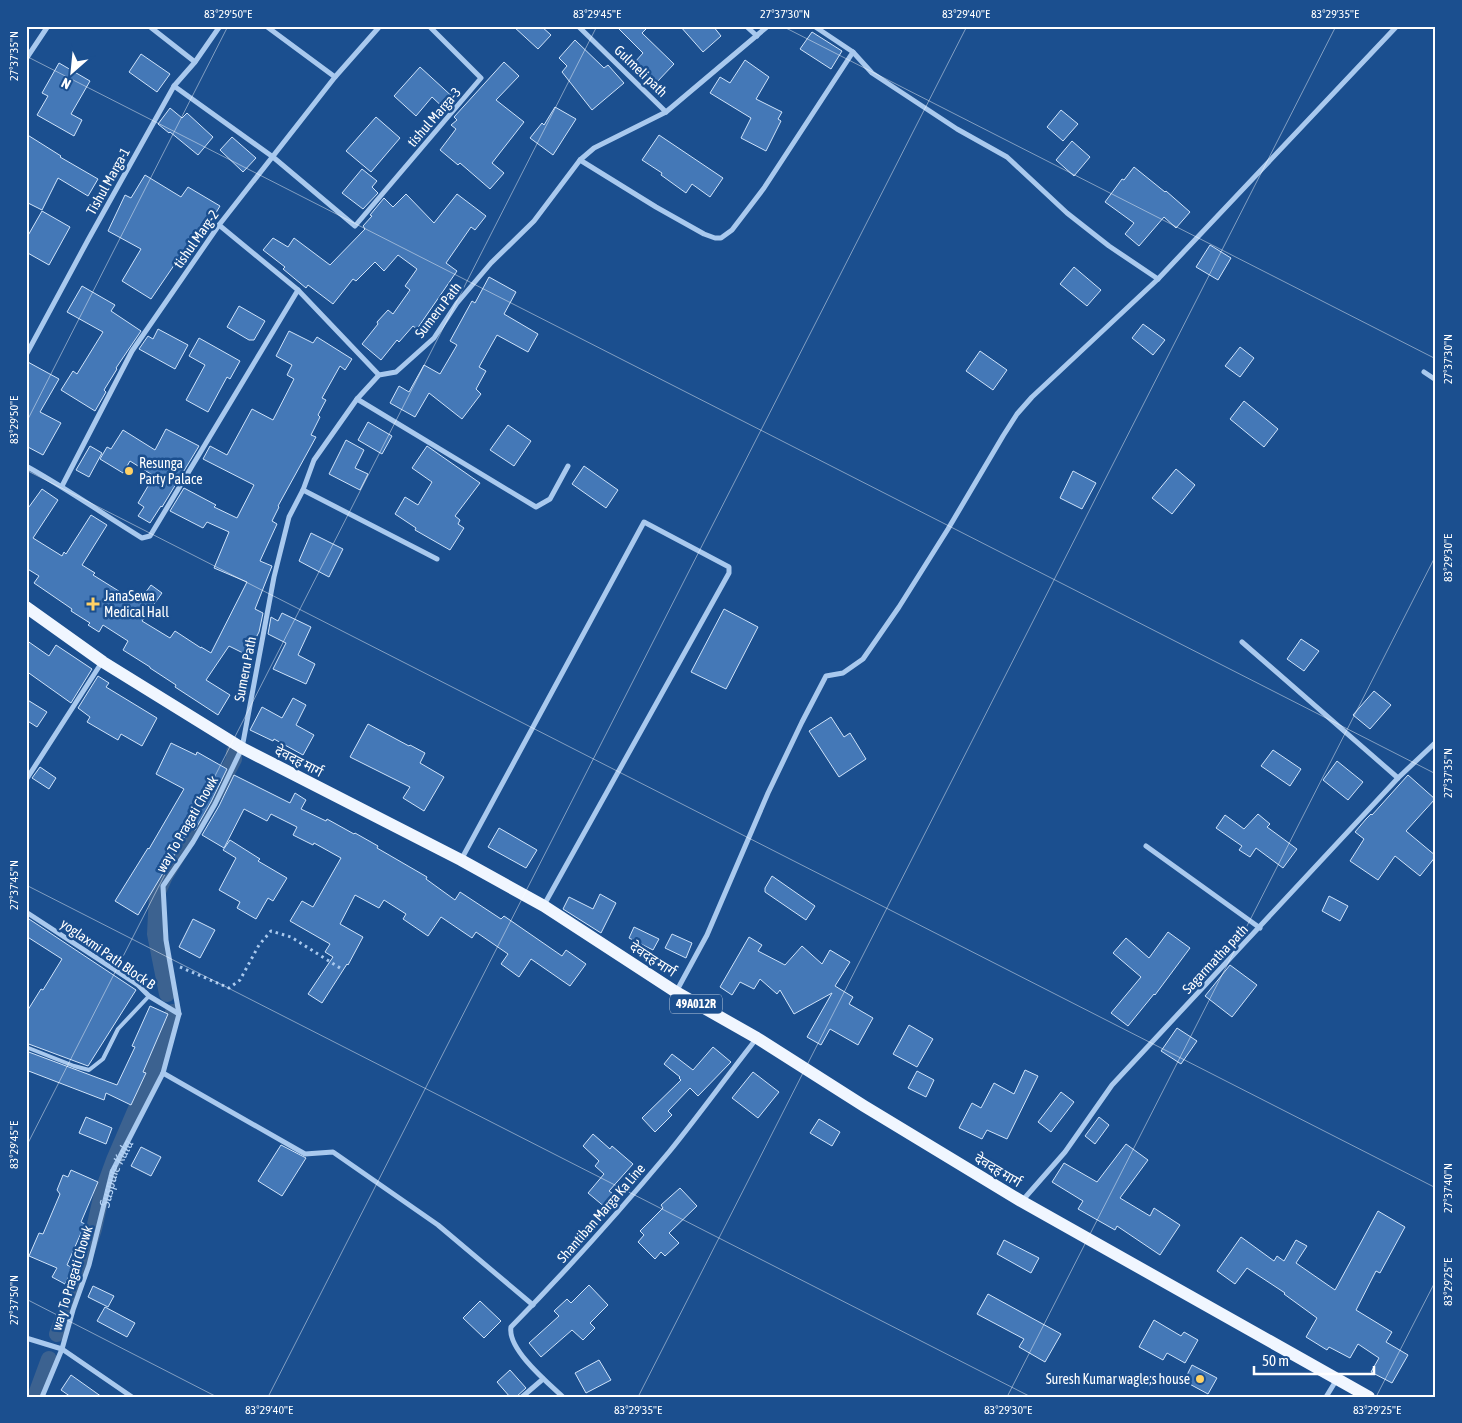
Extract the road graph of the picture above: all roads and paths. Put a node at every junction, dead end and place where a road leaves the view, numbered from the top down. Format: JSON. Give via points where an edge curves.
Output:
{"nodes":[{"id":1,"x":48,"y":26,"type":"edge"},
{"id":2,"x":149,"y":26,"type":"edge"},
{"id":3,"x":220,"y":26,"type":"edge"},
{"id":4,"x":266,"y":26,"type":"edge"},
{"id":5,"x":380,"y":26,"type":"edge"},
{"id":6,"x":429,"y":26,"type":"edge"},
{"id":7,"x":578,"y":26,"type":"edge"},
{"id":8,"x":746,"y":26,"type":"edge"},
{"id":9,"x":768,"y":26,"type":"edge"},
{"id":10,"x":814,"y":26,"type":"edge"},
{"id":11,"x":1397,"y":26,"type":"edge"},
{"id":12,"x":757,"y":36,"type":"junction"},
{"id":13,"x":853,"y":52,"type":"junction"},
{"id":14,"x":26,"y":59,"type":"edge"},
{"id":15,"x":195,"y":62,"type":"junction"},
{"id":16,"x":335,"y":78,"type":"junction"},
{"id":17,"x":174,"y":86,"type":"junction"},
{"id":18,"x":666,"y":112,"type":"junction"},
{"id":19,"x":273,"y":157,"type":"junction"},
{"id":20,"x":580,"y":160,"type":"junction"},
{"id":21,"x":219,"y":225,"type":"junction"},
{"id":22,"x":1158,"y":279,"type":"junction"},
{"id":23,"x":298,"y":290,"type":"junction"},
{"id":24,"x":26,"y":355,"type":"edge"},
{"id":25,"x":1424,"y":372,"type":"dead end"},
{"id":26,"x":379,"y":375,"type":"junction"},
{"id":27,"x":1436,"y":380,"type":"edge"},
{"id":28,"x":357,"y":399,"type":"junction"},
{"id":29,"x":26,"y":466,"type":"edge"},
{"id":30,"x":568,"y":466,"type":"dead end"},
{"id":31,"x":62,"y":486,"type":"junction"},
{"id":32,"x":303,"y":490,"type":"junction"},
{"id":33,"x":437,"y":559,"type":"dead end"},
{"id":34,"x":26,"y":607,"type":"edge"},
{"id":35,"x":1242,"y":642,"type":"dead end"},
{"id":36,"x":103,"y":662,"type":"junction"},
{"id":37,"x":1436,"y":742,"type":"edge"},
{"id":38,"x":242,"y":748,"type":"junction"},
{"id":39,"x":1398,"y":778,"type":"junction"},
{"id":40,"x":26,"y":780,"type":"edge"},
{"id":41,"x":1146,"y":846,"type":"dead end"},
{"id":42,"x":462,"y":860,"type":"junction"},
{"id":43,"x":544,"y":906,"type":"junction"},
{"id":44,"x":26,"y":912,"type":"edge"},
{"id":45,"x":1260,"y":928,"type":"junction"},
{"id":46,"x":169,"y":962,"type":"junction"},
{"id":47,"x":340,"y":968,"type":"dead end"},
{"id":48,"x":676,"y":992,"type":"junction"},
{"id":49,"x":149,"y":996,"type":"junction"},
{"id":50,"x":178,"y":1014,"type":"junction"},
{"id":51,"x":757,"y":1038,"type":"junction"},
{"id":52,"x":26,"y":1047,"type":"edge"},
{"id":53,"x":163,"y":1073,"type":"junction"},
{"id":54,"x":1021,"y":1201,"type":"junction"},
{"id":55,"x":533,"y":1305,"type":"junction"},
{"id":56,"x":26,"y":1338,"type":"edge"},
{"id":57,"x":62,"y":1349,"type":"junction"},
{"id":58,"x":543,"y":1379,"type":"junction"},
{"id":59,"x":1337,"y":1379,"type":"junction"},
{"id":60,"x":42,"y":1397,"type":"edge"},
{"id":61,"x":132,"y":1397,"type":"edge"},
{"id":62,"x":522,"y":1397,"type":"edge"},
{"id":63,"x":563,"y":1397,"type":"edge"},
{"id":64,"x":1326,"y":1397,"type":"edge"},
{"id":65,"x":1369,"y":1397,"type":"edge"}],
"edges":[{"from":1,"to":14,"type":"street"},
{"from":2,"to":15,"type":"street"},
{"from":3,"to":15,"type":"street","name":"Tishul Marga-1"},
{"from":4,"to":16,"type":"street"},
{"from":5,"to":16,"type":"street","name":"tishul Marg-2"},
{"from":6,"to":19,"type":"street","name":"tishul Marga-3","via":[[481,78],[355,226]]},
{"from":7,"to":18,"type":"street","name":"Gulmeli path"},
{"from":8,"to":12,"type":"street"},
{"from":9,"to":12,"type":"street","name":"Sumeru Path"},
{"from":10,"to":13,"type":"street"},
{"from":11,"to":22,"type":"street"},
{"from":12,"to":18,"type":"street","name":"Sumeru Path"},
{"from":13,"to":20,"type":"street","via":[[764,188],[732,230],[721,238],[704,234]]},
{"from":13,"to":22,"type":"street","via":[[872,73],[1007,157],[1066,212]]},
{"from":15,"to":17,"type":"street","name":"Tishul Marga-1"},
{"from":16,"to":19,"type":"street","name":"tishul Marg-2"},
{"from":17,"to":19,"type":"street"},
{"from":17,"to":24,"type":"street","name":"Tishul Marga-1"},
{"from":18,"to":20,"type":"street","name":"Sumeru Path","via":[[608,140]]},
{"from":19,"to":21,"type":"street","name":"tishul Marg-2"},
{"from":20,"to":26,"type":"street","name":"Sumeru Path","via":[[534,222],[491,263],[457,303],[434,338],[396,372]]},
{"from":21,"to":23,"type":"street"},
{"from":21,"to":31,"type":"street","name":"tishul Marg-2","via":[[132,351]]},
{"from":22,"to":48,"type":"street","via":[[1017,414],[899,607],[863,659],[843,672],[826,676],[768,793],[707,935]]},
{"from":23,"to":26,"type":"street"},
{"from":23,"to":31,"type":"street","via":[[150,536],[142,538]]},
{"from":25,"to":27,"type":"street"},
{"from":26,"to":28,"type":"street","name":"Sumeru Path"},
{"from":28,"to":30,"type":"street","via":[[536,507],[550,499]]},
{"from":28,"to":32,"type":"street","name":"Sumeru Path","via":[[314,460]]},
{"from":29,"to":31,"type":"street"},
{"from":32,"to":33,"type":"street"},
{"from":32,"to":38,"type":"street","name":"Sumeru Path","via":[[289,517],[280,551]]},
{"from":34,"to":36,"type":"main road","name":"देवदह मार्ग","number":"49A012R"},
{"from":35,"to":39,"type":"street"},
{"from":36,"to":38,"type":"main road","name":"देवदह मार्ग","number":"49A012R"},
{"from":36,"to":40,"type":"street"},
{"from":37,"to":39,"type":"street","name":"Sagarmatha path"},
{"from":38,"to":42,"type":"main road","name":"देवदह मार्ग","number":"49A012R"},
{"from":38,"to":46,"type":"street","name":"way To Pragati Chowk","via":[[198,834],[163,886]]},
{"from":39,"to":45,"type":"street","name":"Sagarmatha path"},
{"from":41,"to":45,"type":"street"},
{"from":42,"to":43,"type":"main road","name":"देवदह मार्ग","number":"49A012R"},
{"from":42,"to":43,"type":"street","via":[[644,522],[729,567],[729,573]]},
{"from":43,"to":48,"type":"main road","name":"देवदह मार्ग","number":"49A012R"},
{"from":44,"to":49,"type":"street","name":"yoglaxmi Path Block B","via":[[138,985]]},
{"from":45,"to":54,"type":"street","name":"Sagarmatha path","via":[[1112,1085],[1065,1152]]},
{"from":46,"to":47,"type":"path","via":[[229,988],[240,980],[259,945],[271,931],[291,937]]},
{"from":46,"to":50,"type":"street","name":"way To Pragati Chowk"},
{"from":48,"to":51,"type":"main road","name":"देवदह मार्ग","number":"49A012R"},
{"from":49,"to":50,"type":"street","name":"yoglaxmi Path Block B"},
{"from":49,"to":52,"type":"lane","via":[[118,1029],[103,1059],[89,1070]]},
{"from":50,"to":53,"type":"street","name":"way To Pragati Chowk"},
{"from":51,"to":54,"type":"main road","name":"देवदह मार्ग","number":"49A012R"},
{"from":51,"to":55,"type":"street","name":"Shantiban Marga Ka Line","via":[[670,1151]]},
{"from":53,"to":55,"type":"street","via":[[305,1154],[333,1152],[438,1225]]},
{"from":53,"to":57,"type":"street","name":"way To Pragati Chowk","via":[[112,1172],[89,1265]]},
{"from":54,"to":59,"type":"main road","name":"देवदह मार्ग","number":"49A012R"},
{"from":55,"to":58,"type":"street","name":"Shantiban Marga Ka Line","via":[[511,1327],[510,1333],[516,1347]]},
{"from":56,"to":57,"type":"street"},
{"from":57,"to":60,"type":"street","name":"way To Pragati Chowk"},
{"from":57,"to":61,"type":"street"},
{"from":58,"to":62,"type":"street"},
{"from":58,"to":63,"type":"street"},
{"from":59,"to":64,"type":"street"},
{"from":59,"to":65,"type":"main road","name":"देवदह मार्ग","number":"49A012R"}]}
